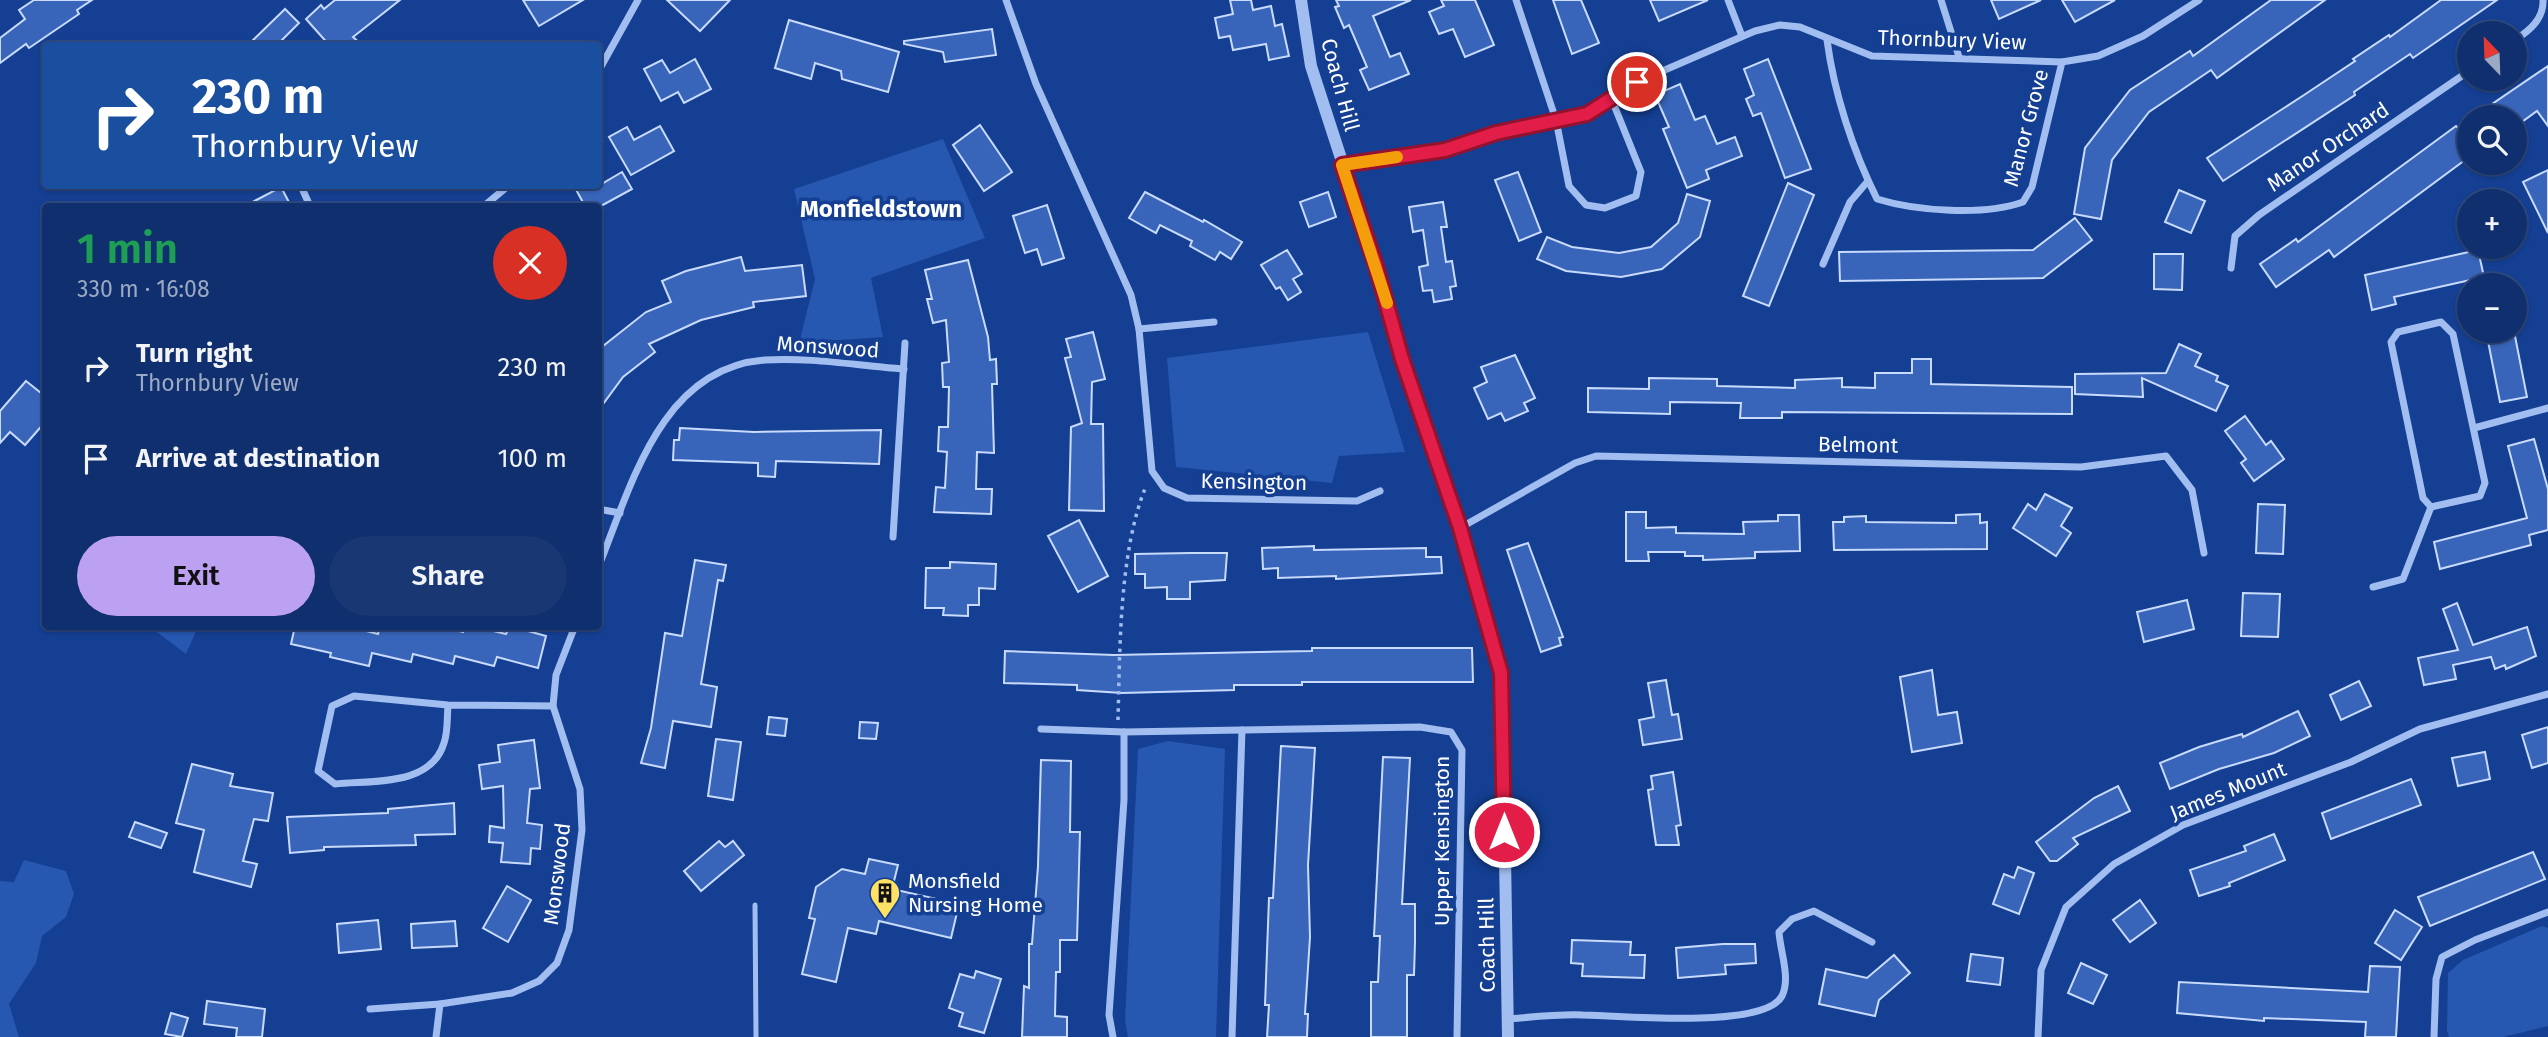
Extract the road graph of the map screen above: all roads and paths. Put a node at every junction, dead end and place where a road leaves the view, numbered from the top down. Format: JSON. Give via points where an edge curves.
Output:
{"nodes":[{"id":1,"x":638,"y":0,"type":"edge"},
{"id":2,"x":1006,"y":0,"type":"edge"},
{"id":3,"x":1301,"y":0,"type":"edge"},
{"id":4,"x":1516,"y":0,"type":"edge"},
{"id":5,"x":1728,"y":0,"type":"edge"},
{"id":6,"x":1941,"y":0,"type":"edge"},
{"id":7,"x":2199,"y":0,"type":"edge"},
{"id":8,"x":2543,"y":0,"type":"edge"},
{"id":9,"x":2527,"y":32,"type":"edge"},
{"id":10,"x":1742,"y":36,"type":"junction"},
{"id":11,"x":1827,"y":40,"type":"junction"},
{"id":12,"x":1959,"y":57,"type":"junction"},
{"id":13,"x":2062,"y":62,"type":"junction"},
{"id":14,"x":602,"y":65,"type":"edge"},
{"id":15,"x":2457,"y":79,"type":"edge"},
{"id":16,"x":1612,"y":100,"type":"junction"},
{"id":17,"x":1556,"y":121,"type":"junction"},
{"id":18,"x":1342,"y":165,"type":"junction"},
{"id":19,"x":1868,"y":181,"type":"junction"},
{"id":20,"x":504,"y":189,"type":"edge"},
{"id":21,"x":488,"y":203,"type":"edge"},
{"id":22,"x":1823,"y":264,"type":"dead end"},
{"id":23,"x":2231,"y":268,"type":"dead end"},
{"id":24,"x":1214,"y":322,"type":"dead end"},
{"id":25,"x":1139,"y":329,"type":"junction"},
{"id":26,"x":905,"y":343,"type":"dead end"},
{"id":27,"x":904,"y":369,"type":"junction"},
{"id":28,"x":2548,"y":408,"type":"edge"},
{"id":29,"x":2474,"y":428,"type":"junction"},
{"id":30,"x":1152,"y":471,"type":"junction"},
{"id":31,"x":1380,"y":491,"type":"dead end"},
{"id":32,"x":2431,"y":507,"type":"junction"},
{"id":33,"x":602,"y":510,"type":"edge"},
{"id":34,"x":620,"y":513,"type":"junction"},
{"id":35,"x":1460,"y":528,"type":"junction"},
{"id":36,"x":893,"y":537,"type":"dead end"},
{"id":37,"x":2204,"y":553,"type":"dead end"},
{"id":38,"x":602,"y":558,"type":"edge"},
{"id":39,"x":2373,"y":587,"type":"dead end"},
{"id":40,"x":573,"y":630,"type":"edge"},
{"id":41,"x":2548,"y":694,"type":"edge"},
{"id":42,"x":447,"y":705,"type":"junction"},
{"id":43,"x":553,"y":706,"type":"junction"},
{"id":44,"x":1041,"y":729,"type":"dead end"},
{"id":45,"x":1121,"y":730,"type":"junction"},
{"id":46,"x":1242,"y":730,"type":"junction"},
{"id":47,"x":755,"y":905,"type":"dead end"},
{"id":48,"x":2548,"y":912,"type":"edge"},
{"id":49,"x":1872,"y":942,"type":"dead end"},
{"id":50,"x":440,"y":1004,"type":"junction"},
{"id":51,"x":370,"y":1009,"type":"dead end"},
{"id":52,"x":1508,"y":1019,"type":"junction"},
{"id":53,"x":436,"y":1037,"type":"edge"},
{"id":54,"x":756,"y":1037,"type":"edge"},
{"id":55,"x":1113,"y":1037,"type":"edge"},
{"id":56,"x":1232,"y":1037,"type":"edge"},
{"id":57,"x":1457,"y":1037,"type":"edge"},
{"id":58,"x":1508,"y":1037,"type":"edge"},
{"id":59,"x":2038,"y":1037,"type":"edge"},
{"id":60,"x":2434,"y":1037,"type":"edge"}],
"edges":[{"from":1,"to":14,"type":"street"},
{"from":2,"to":25,"type":"street","via":[[1036,84],[1131,295]]},
{"from":3,"to":18,"type":"street","name":"Coach Hill","via":[[1311,66]]},
{"from":4,"to":17,"type":"street"},
{"from":5,"to":10,"type":"street"},
{"from":6,"to":12,"type":"street"},
{"from":7,"to":13,"type":"street","name":"Thornbury View","via":[[2143,36],[2098,55]]},
{"from":8,"to":9,"type":"street","via":[[2544,8]]},
{"from":10,"to":11,"type":"street","name":"Thornbury View","via":[[1780,25],[1800,27]]},
{"from":10,"to":16,"type":"street","name":"Thornbury View","via":[[1637,82]]},
{"from":11,"to":12,"type":"street","name":"Thornbury View","via":[[1872,56]]},
{"from":11,"to":19,"type":"street","name":"Manor Grove","via":[[1830,68]]},
{"from":12,"to":13,"type":"street","name":"Thornbury View"},
{"from":13,"to":19,"type":"street","name":"Manor Grove","via":[[2032,187],[2023,202],[2003,209],[1904,207],[1877,199]]},
{"from":15,"to":23,"type":"street","name":"Manor Orchard","via":[[2259,215],[2235,236]]},
{"from":16,"to":17,"type":"street","name":"Thornbury View","via":[[1587,114]]},
{"from":16,"to":17,"type":"street","via":[[1641,172],[1636,196],[1609,209],[1586,205],[1569,186]]},
{"from":17,"to":18,"type":"street","name":"Thornbury View","via":[[1496,133],[1445,150]]},
{"from":18,"to":35,"type":"street","name":"Coach Hill"},
{"from":19,"to":22,"type":"street","via":[[1850,202]]},
{"from":20,"to":21,"type":"street"},
{"from":24,"to":25,"type":"street"},
{"from":25,"to":30,"type":"street"},
{"from":26,"to":27,"type":"street","name":"Monswood"},
{"from":27,"to":34,"type":"street","name":"Monswood","via":[[764,360],[721,372],[681,398],[652,437]]},
{"from":27,"to":36,"type":"street","name":"Monswood"},
{"from":28,"to":29,"type":"street"},
{"from":29,"to":32,"type":"street","via":[[2485,483],[2480,496]]},
{"from":29,"to":32,"type":"street","via":[[2453,334],[2441,322],[2398,331],[2391,342],[2423,498]]},
{"from":30,"to":31,"type":"street","name":"Kensington","via":[[1164,488],[1187,498],[1357,501]]},
{"from":30,"to":45,"type":"path","via":[[1133,518],[1120,655]]},
{"from":32,"to":39,"type":"street","via":[[2403,579]]},
{"from":33,"to":34,"type":"street"},
{"from":34,"to":38,"type":"street","name":"Monswood"},
{"from":35,"to":37,"type":"street","name":"Belmont","via":[[1575,463],[1596,456],[2081,467],[2166,456],[2192,490]]},
{"from":35,"to":52,"type":"street","name":"Coach Hill","via":[[1502,676]]},
{"from":40,"to":43,"type":"street","name":"Monswood","via":[[556,675]]},
{"from":41,"to":59,"type":"street","name":"James Mount","via":[[2420,729],[2351,762],[2183,825],[2114,864],[2066,907],[2041,970]]},
{"from":42,"to":42,"type":"street","via":[[444,743],[433,765],[407,778],[335,784],[318,771],[332,706],[354,696]]},
{"from":42,"to":43,"type":"street"},
{"from":43,"to":50,"type":"street","name":"Monswood","via":[[580,789],[582,830],[569,930],[557,962],[539,981],[512,993]]},
{"from":44,"to":45,"type":"street","name":"Upper Kensington"},
{"from":45,"to":46,"type":"street","name":"Upper Kensington"},
{"from":45,"to":55,"type":"street","via":[[1124,800],[1109,1015]]},
{"from":46,"to":56,"type":"street"},
{"from":46,"to":57,"type":"street","name":"Upper Kensington","via":[[1420,727],[1451,732],[1462,750]]},
{"from":47,"to":54,"type":"lane"},
{"from":48,"to":60,"type":"street","via":[[2442,957],[2436,979]]},
{"from":49,"to":52,"type":"street","via":[[1814,911],[1792,919],[1779,932],[1786,981],[1781,997],[1763,1012],[1687,1019],[1583,1015]]},
{"from":50,"to":51,"type":"street","name":"Monswood"},
{"from":50,"to":53,"type":"street"},
{"from":52,"to":58,"type":"street","name":"Coach Hill"}]}
